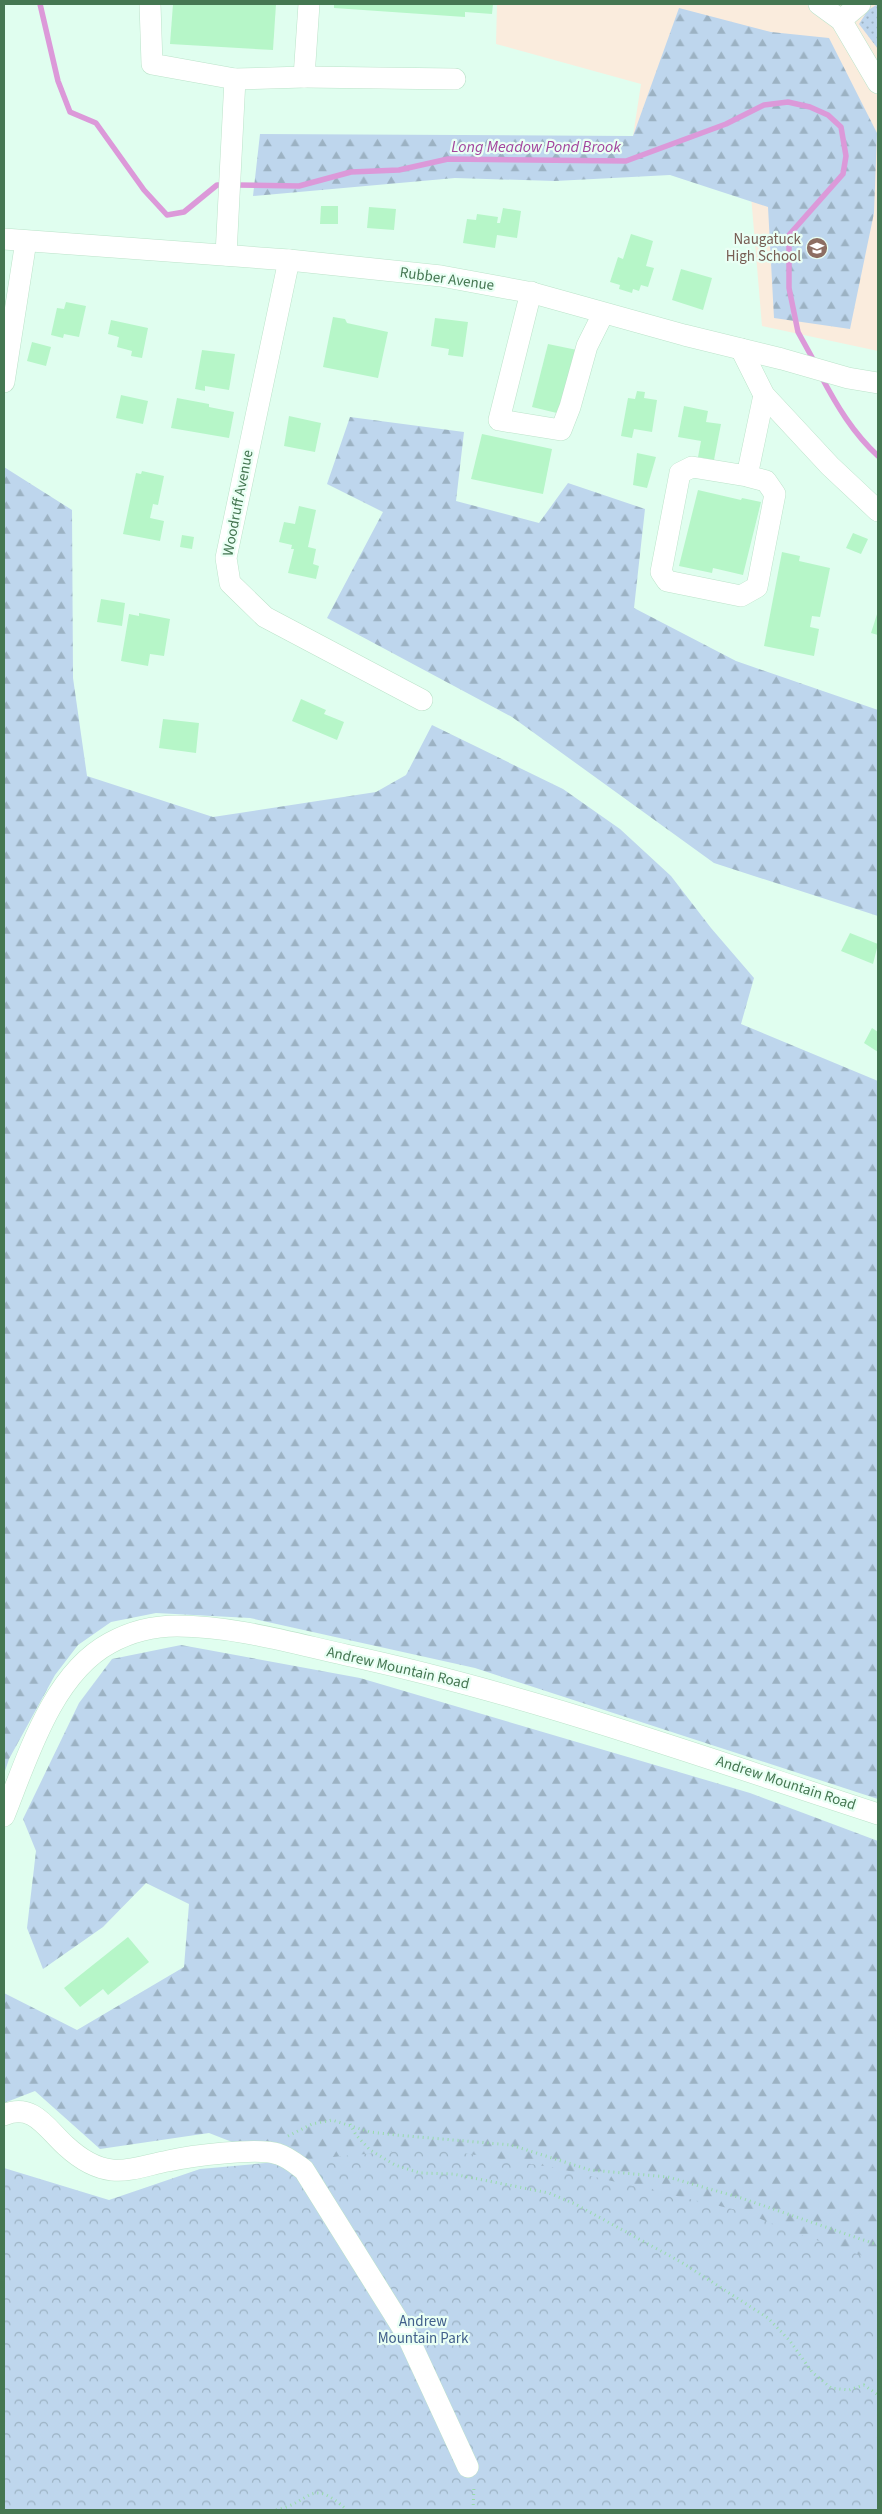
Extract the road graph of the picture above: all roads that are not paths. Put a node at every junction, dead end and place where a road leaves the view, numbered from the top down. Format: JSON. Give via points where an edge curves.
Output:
{"nodes":[{"id":1,"x":150,"y":4,"type":"edge"},
{"id":2,"x":309,"y":4,"type":"edge"},
{"id":3,"x":819,"y":4,"type":"edge"},
{"id":4,"x":860,"y":4,"type":"edge"},
{"id":5,"x":841,"y":20,"type":"junction"},
{"id":6,"x":304,"y":77,"type":"junction"},
{"id":7,"x":235,"y":79,"type":"junction"},
{"id":8,"x":455,"y":79,"type":"dead end"},
{"id":9,"x":878,"y":83,"type":"edge"},
{"id":10,"x":4,"y":239,"type":"edge"},
{"id":11,"x":26,"y":241,"type":"junction"},
{"id":12,"x":226,"y":256,"type":"junction"},
{"id":13,"x":289,"y":260,"type":"junction"},
{"id":14,"x":531,"y":292,"type":"junction"},
{"id":15,"x":602,"y":314,"type":"junction"},
{"id":16,"x":741,"y":348,"type":"junction"},
{"id":17,"x":4,"y":382,"type":"edge"},
{"id":18,"x":878,"y":383,"type":"edge"},
{"id":19,"x":764,"y":395,"type":"junction"},
{"id":20,"x":747,"y":476,"type":"junction"},
{"id":21,"x":878,"y":511,"type":"edge"},
{"id":22,"x":422,"y":700,"type":"dead end"},
{"id":23,"x":878,"y":1814,"type":"edge"},
{"id":24,"x":4,"y":1816,"type":"edge"},
{"id":25,"x":4,"y":2115,"type":"edge"},
{"id":26,"x":468,"y":2468,"type":"road end"}],
"edges":[{"from":1,"to":7,"type":"street","via":[[152,64]]},
{"from":2,"to":6,"type":"street"},
{"from":3,"to":5,"type":"street"},
{"from":4,"to":5,"type":"street"},
{"from":5,"to":9,"type":"street"},
{"from":6,"to":7,"type":"street"},
{"from":6,"to":8,"type":"street"},
{"from":7,"to":12,"type":"street"},
{"from":10,"to":11,"type":"street","name":"Rubber Avenue"},
{"from":11,"to":12,"type":"street","name":"Rubber Avenue"},
{"from":11,"to":17,"type":"street"},
{"from":12,"to":13,"type":"street","name":"Rubber Avenue"},
{"from":13,"to":14,"type":"street","name":"Rubber Avenue","via":[[441,276]]},
{"from":13,"to":22,"type":"street","name":"Woodruff Avenue","via":[[226,558],[230,583],[265,617]]},
{"from":14,"to":15,"type":"street","name":"Rubber Avenue"},
{"from":14,"to":15,"type":"street","via":[[499,420],[560,430],[587,346]]},
{"from":15,"to":16,"type":"street","name":"Rubber Avenue"},
{"from":16,"to":18,"type":"street","name":"Rubber Avenue","via":[[848,378]]},
{"from":16,"to":19,"type":"street"},
{"from":19,"to":20,"type":"street"},
{"from":19,"to":21,"type":"street","via":[[830,466]]},
{"from":20,"to":20,"type":"street","via":[[692,467],[680,474],[661,572],[667,581],[740,596],[756,587],[775,494],[766,481]]},
{"from":23,"to":24,"type":"street","name":"Andrew Mountain Road","via":[[499,1692],[273,1639],[178,1626],[122,1637],[92,1654],[80,1666],[66,1682],[48,1714]]},
{"from":25,"to":26,"type":"street","via":[[22,2112],[35,2115],[84,2161],[99,2168],[132,2169],[179,2159],[251,2153],[277,2154],[304,2170],[407,2335]]}]}
